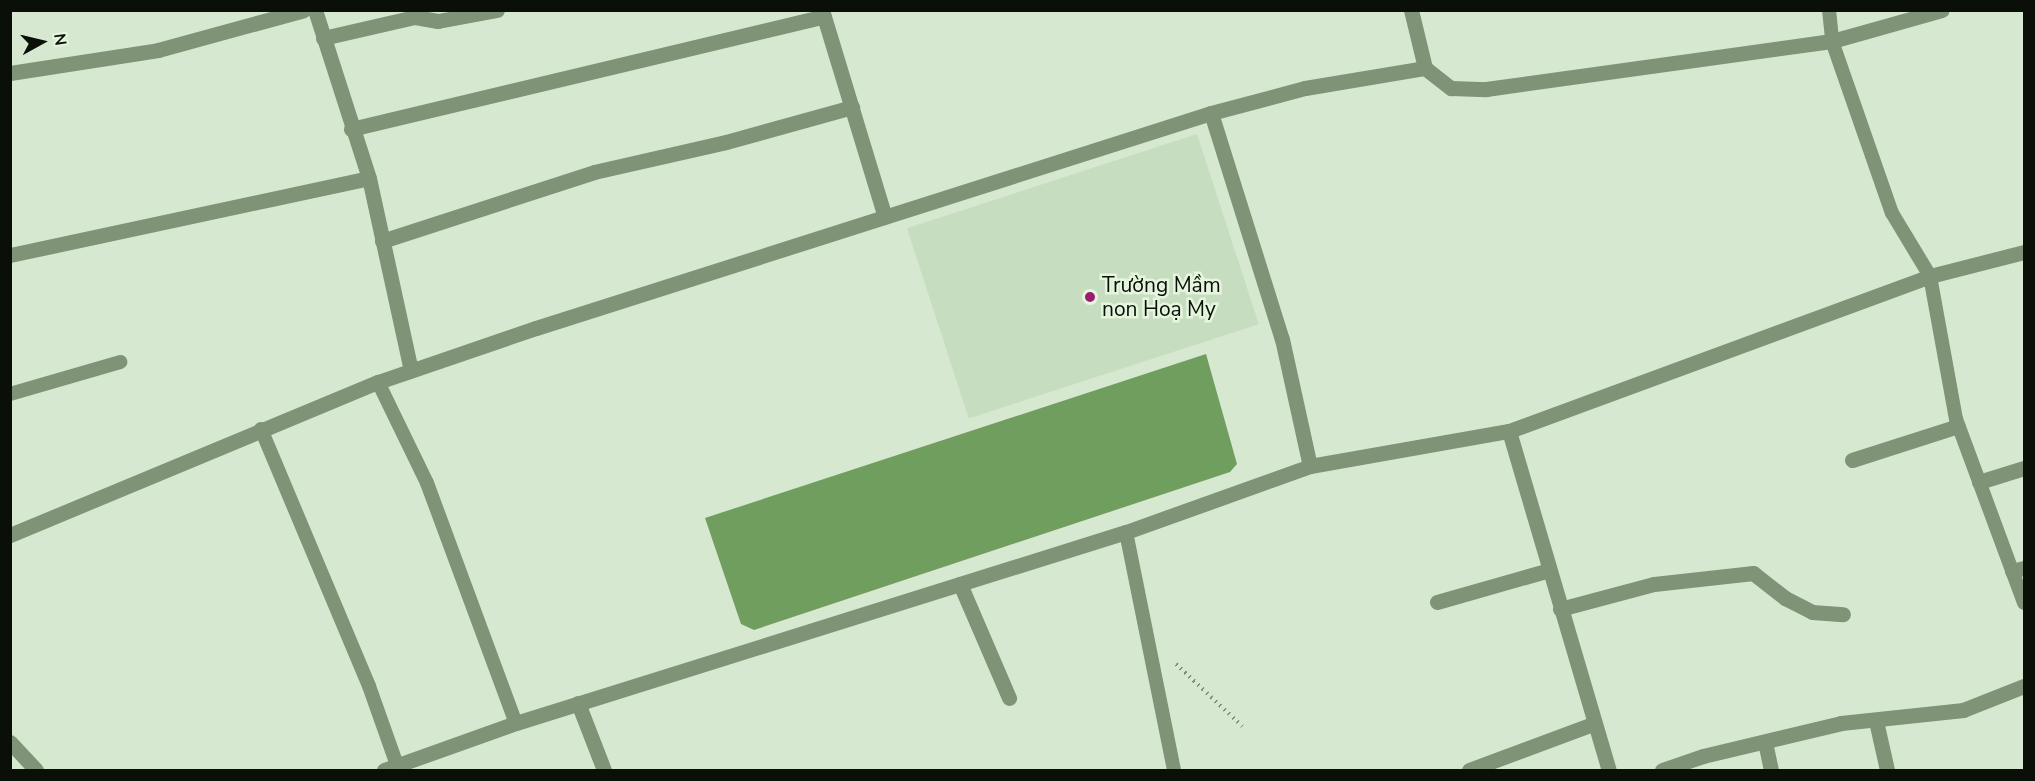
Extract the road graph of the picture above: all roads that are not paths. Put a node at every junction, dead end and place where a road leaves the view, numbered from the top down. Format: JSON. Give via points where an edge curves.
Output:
{"nodes":[{"id":1,"x":304,"y":10,"type":"edge"},
{"id":2,"x":315,"y":10,"type":"edge"},
{"id":3,"x":497,"y":10,"type":"edge"},
{"id":4,"x":1411,"y":10,"type":"edge"},
{"id":5,"x":1829,"y":10,"type":"edge"},
{"id":6,"x":1942,"y":10,"type":"edge"},
{"id":7,"x":823,"y":13,"type":"edge"},
{"id":8,"x":323,"y":38,"type":"junction"},
{"id":9,"x":1832,"y":41,"type":"junction"},
{"id":10,"x":1425,"y":68,"type":"junction"},
{"id":11,"x":10,"y":74,"type":"edge"},
{"id":12,"x":852,"y":107,"type":"junction"},
{"id":13,"x":1211,"y":113,"type":"junction"},
{"id":14,"x":351,"y":129,"type":"junction"},
{"id":15,"x":369,"y":178,"type":"junction"},
{"id":16,"x":885,"y":217,"type":"junction"},
{"id":17,"x":382,"y":240,"type":"junction"},
{"id":18,"x":2025,"y":252,"type":"edge"},
{"id":19,"x":10,"y":255,"type":"edge"},
{"id":20,"x":1930,"y":276,"type":"junction"},
{"id":21,"x":120,"y":362,"type":"dead end"},
{"id":22,"x":411,"y":370,"type":"junction"},
{"id":23,"x":378,"y":382,"type":"junction"},
{"id":24,"x":10,"y":394,"type":"edge"},
{"id":25,"x":1958,"y":426,"type":"junction"},
{"id":26,"x":261,"y":429,"type":"junction"},
{"id":27,"x":1509,"y":431,"type":"junction"},
{"id":28,"x":1852,"y":460,"type":"dead end"},
{"id":29,"x":1310,"y":466,"type":"junction"},
{"id":30,"x":2025,"y":468,"type":"edge"},
{"id":31,"x":1979,"y":482,"type":"junction"},
{"id":32,"x":1126,"y":532,"type":"junction"},
{"id":33,"x":10,"y":535,"type":"edge"},
{"id":34,"x":2018,"y":569,"type":"edge"},
{"id":35,"x":1549,"y":570,"type":"junction"},
{"id":36,"x":960,"y":584,"type":"junction"},
{"id":37,"x":1437,"y":602,"type":"dead end"},
{"id":38,"x":2025,"y":603,"type":"edge"},
{"id":39,"x":1560,"y":609,"type":"junction"},
{"id":40,"x":1843,"y":614,"type":"dead end"},
{"id":41,"x":2025,"y":686,"type":"edge"},
{"id":42,"x":1009,"y":698,"type":"dead end"},
{"id":43,"x":578,"y":703,"type":"junction"},
{"id":44,"x":1876,"y":721,"type":"junction"},
{"id":45,"x":516,"y":723,"type":"junction"},
{"id":46,"x":1593,"y":724,"type":"junction"},
{"id":47,"x":10,"y":742,"type":"edge"},
{"id":48,"x":1765,"y":742,"type":"junction"},
{"id":49,"x":391,"y":768,"type":"edge"},
{"id":50,"x":36,"y":771,"type":"edge"},
{"id":51,"x":604,"y":771,"type":"edge"},
{"id":52,"x":1174,"y":771,"type":"edge"},
{"id":53,"x":1469,"y":771,"type":"edge"},
{"id":54,"x":1609,"y":771,"type":"edge"},
{"id":55,"x":1662,"y":771,"type":"edge"},
{"id":56,"x":1771,"y":771,"type":"edge"},
{"id":57,"x":1887,"y":771,"type":"edge"}],
"edges":[{"from":1,"to":11,"type":"street","via":[[158,50]]},
{"from":2,"to":8,"type":"street"},
{"from":3,"to":8,"type":"street","via":[[438,21],[415,17]]},
{"from":4,"to":10,"type":"street"},
{"from":5,"to":9,"type":"lane"},
{"from":6,"to":9,"type":"street"},
{"from":7,"to":12,"type":"street"},
{"from":7,"to":14,"type":"street"},
{"from":8,"to":14,"type":"street"},
{"from":9,"to":10,"type":"street","via":[[1486,89],[1450,88]]},
{"from":9,"to":20,"type":"lane","via":[[1892,213]]},
{"from":10,"to":13,"type":"street","via":[[1305,88]]},
{"from":12,"to":16,"type":"street"},
{"from":12,"to":17,"type":"street","via":[[726,142],[594,172]]},
{"from":13,"to":16,"type":"street"},
{"from":13,"to":29,"type":"street","via":[[1282,339]]},
{"from":14,"to":15,"type":"street"},
{"from":15,"to":17,"type":"street"},
{"from":15,"to":19,"type":"street"},
{"from":16,"to":22,"type":"street"},
{"from":17,"to":22,"type":"street"},
{"from":18,"to":20,"type":"street"},
{"from":20,"to":25,"type":"lane"},
{"from":20,"to":27,"type":"street"},
{"from":21,"to":24,"type":"lane"},
{"from":22,"to":23,"type":"street"},
{"from":23,"to":26,"type":"street"},
{"from":23,"to":45,"type":"lane","via":[[427,483]]},
{"from":25,"to":28,"type":"street"},
{"from":25,"to":31,"type":"lane"},
{"from":26,"to":33,"type":"street"},
{"from":26,"to":49,"type":"lane","via":[[369,686]]},
{"from":27,"to":29,"type":"street"},
{"from":27,"to":35,"type":"street"},
{"from":29,"to":32,"type":"street"},
{"from":30,"to":31,"type":"street"},
{"from":31,"to":34,"type":"lane"},
{"from":32,"to":36,"type":"street"},
{"from":32,"to":52,"type":"lane"},
{"from":34,"to":38,"type":"lane"},
{"from":35,"to":37,"type":"street"},
{"from":35,"to":39,"type":"street"},
{"from":36,"to":42,"type":"street"},
{"from":36,"to":43,"type":"street"},
{"from":39,"to":40,"type":"street","via":[[1654,584],[1753,573],[1785,598],[1812,612]]},
{"from":39,"to":46,"type":"street"},
{"from":41,"to":44,"type":"street","via":[[1963,710]]},
{"from":43,"to":45,"type":"street"},
{"from":43,"to":51,"type":"street"},
{"from":44,"to":48,"type":"street","via":[[1841,723]]},
{"from":44,"to":57,"type":"street"},
{"from":45,"to":49,"type":"street"},
{"from":46,"to":53,"type":"street"},
{"from":46,"to":54,"type":"street"},
{"from":47,"to":50,"type":"street"},
{"from":48,"to":55,"type":"street"},
{"from":48,"to":56,"type":"street"}]}
